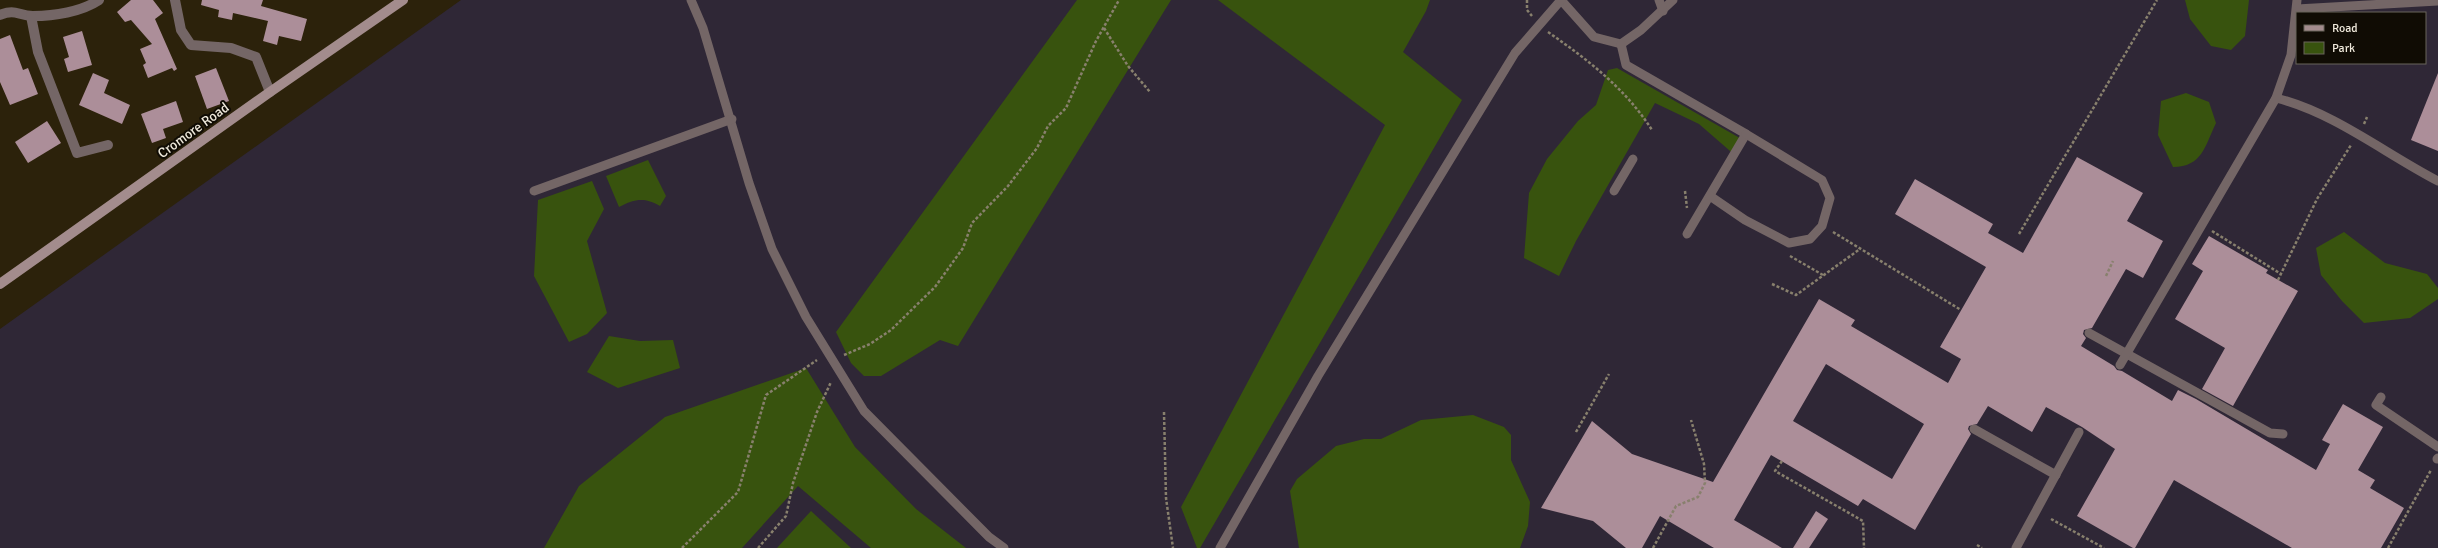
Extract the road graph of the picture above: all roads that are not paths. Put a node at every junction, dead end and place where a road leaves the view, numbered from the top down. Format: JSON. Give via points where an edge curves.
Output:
{"nodes":[{"id":1,"x":99,"y":0,"type":"edge"},
{"id":2,"x":175,"y":0,"type":"edge"},
{"id":3,"x":403,"y":0,"type":"edge"},
{"id":4,"x":691,"y":0,"type":"edge"},
{"id":5,"x":1561,"y":0,"type":"edge"},
{"id":6,"x":1659,"y":0,"type":"edge"},
{"id":7,"x":1673,"y":0,"type":"edge"},
{"id":8,"x":2438,"y":1,"type":"edge"},
{"id":9,"x":2297,"y":5,"type":"edge"},
{"id":10,"x":1663,"y":11,"type":"junction"},
{"id":11,"x":2296,"y":13,"type":"edge"},
{"id":12,"x":0,"y":15,"type":"edge"},
{"id":13,"x":31,"y":16,"type":"junction"},
{"id":14,"x":1621,"y":44,"type":"junction"},
{"id":15,"x":270,"y":92,"type":"junction"},
{"id":16,"x":2276,"y":98,"type":"junction"},
{"id":17,"x":732,"y":119,"type":"junction"},
{"id":18,"x":1746,"y":134,"type":"junction"},
{"id":19,"x":108,"y":145,"type":"dead end"},
{"id":20,"x":1633,"y":159,"type":"dead end"},
{"id":21,"x":2438,"y":181,"type":"edge"},
{"id":22,"x":534,"y":191,"type":"dead end"},
{"id":23,"x":1614,"y":191,"type":"dead end"},
{"id":24,"x":1710,"y":196,"type":"junction"},
{"id":25,"x":1686,"y":234,"type":"dead end"},
{"id":26,"x":0,"y":284,"type":"edge"},
{"id":27,"x":2089,"y":333,"type":"dead end"},
{"id":28,"x":2126,"y":353,"type":"junction"},
{"id":29,"x":2120,"y":365,"type":"dead end"},
{"id":30,"x":2381,"y":397,"type":"dead end"},
{"id":31,"x":1974,"y":430,"type":"dead end"},
{"id":32,"x":2079,"y":432,"type":"dead end"},
{"id":33,"x":2283,"y":434,"type":"dead end"},
{"id":34,"x":2438,"y":447,"type":"edge"},
{"id":35,"x":2056,"y":475,"type":"junction"},
{"id":36,"x":1004,"y":548,"type":"edge"},
{"id":37,"x":1220,"y":548,"type":"edge"},
{"id":38,"x":2016,"y":548,"type":"edge"}],
"edges":[{"from":1,"to":13,"type":"street","via":[[65,13]]},
{"from":2,"to":15,"type":"street","via":[[181,30],[191,45],[231,48],[256,57]]},
{"from":3,"to":15,"type":"main road","name":"Cromore Road"},
{"from":4,"to":17,"type":"lane","via":[[703,28]]},
{"from":5,"to":14,"type":"lane","via":[[1594,37]]},
{"from":5,"to":37,"type":"lane","via":[[1510,59],[1318,376]]},
{"from":6,"to":10,"type":"lane"},
{"from":7,"to":10,"type":"lane"},
{"from":8,"to":9,"type":"lane"},
{"from":10,"to":14,"type":"lane"},
{"from":11,"to":16,"type":"lane","via":[[2291,55]]},
{"from":12,"to":13,"type":"street","via":[[11,11]]},
{"from":13,"to":19,"type":"street","via":[[38,52],[77,154]]},
{"from":14,"to":18,"type":"lane","via":[[1626,65]]},
{"from":15,"to":26,"type":"main road","name":"Cromore Road"},
{"from":16,"to":21,"type":"lane","via":[[2300,104],[2358,134]]},
{"from":16,"to":28,"type":"lane"},
{"from":17,"to":22,"type":"lane"},
{"from":17,"to":36,"type":"lane","via":[[749,183],[772,249],[806,317],[864,411],[989,537]]},
{"from":18,"to":24,"type":"lane"},
{"from":18,"to":24,"type":"lane","via":[[1822,180],[1830,198],[1822,226],[1810,239],[1789,243],[1745,220]]},
{"from":20,"to":23,"type":"lane"},
{"from":24,"to":25,"type":"lane"},
{"from":27,"to":28,"type":"lane"},
{"from":28,"to":29,"type":"lane"},
{"from":28,"to":33,"type":"lane","via":[[2270,433]]},
{"from":30,"to":34,"type":"lane","via":[[2376,405]]},
{"from":31,"to":35,"type":"lane"},
{"from":32,"to":35,"type":"lane"},
{"from":35,"to":38,"type":"lane"}]}
